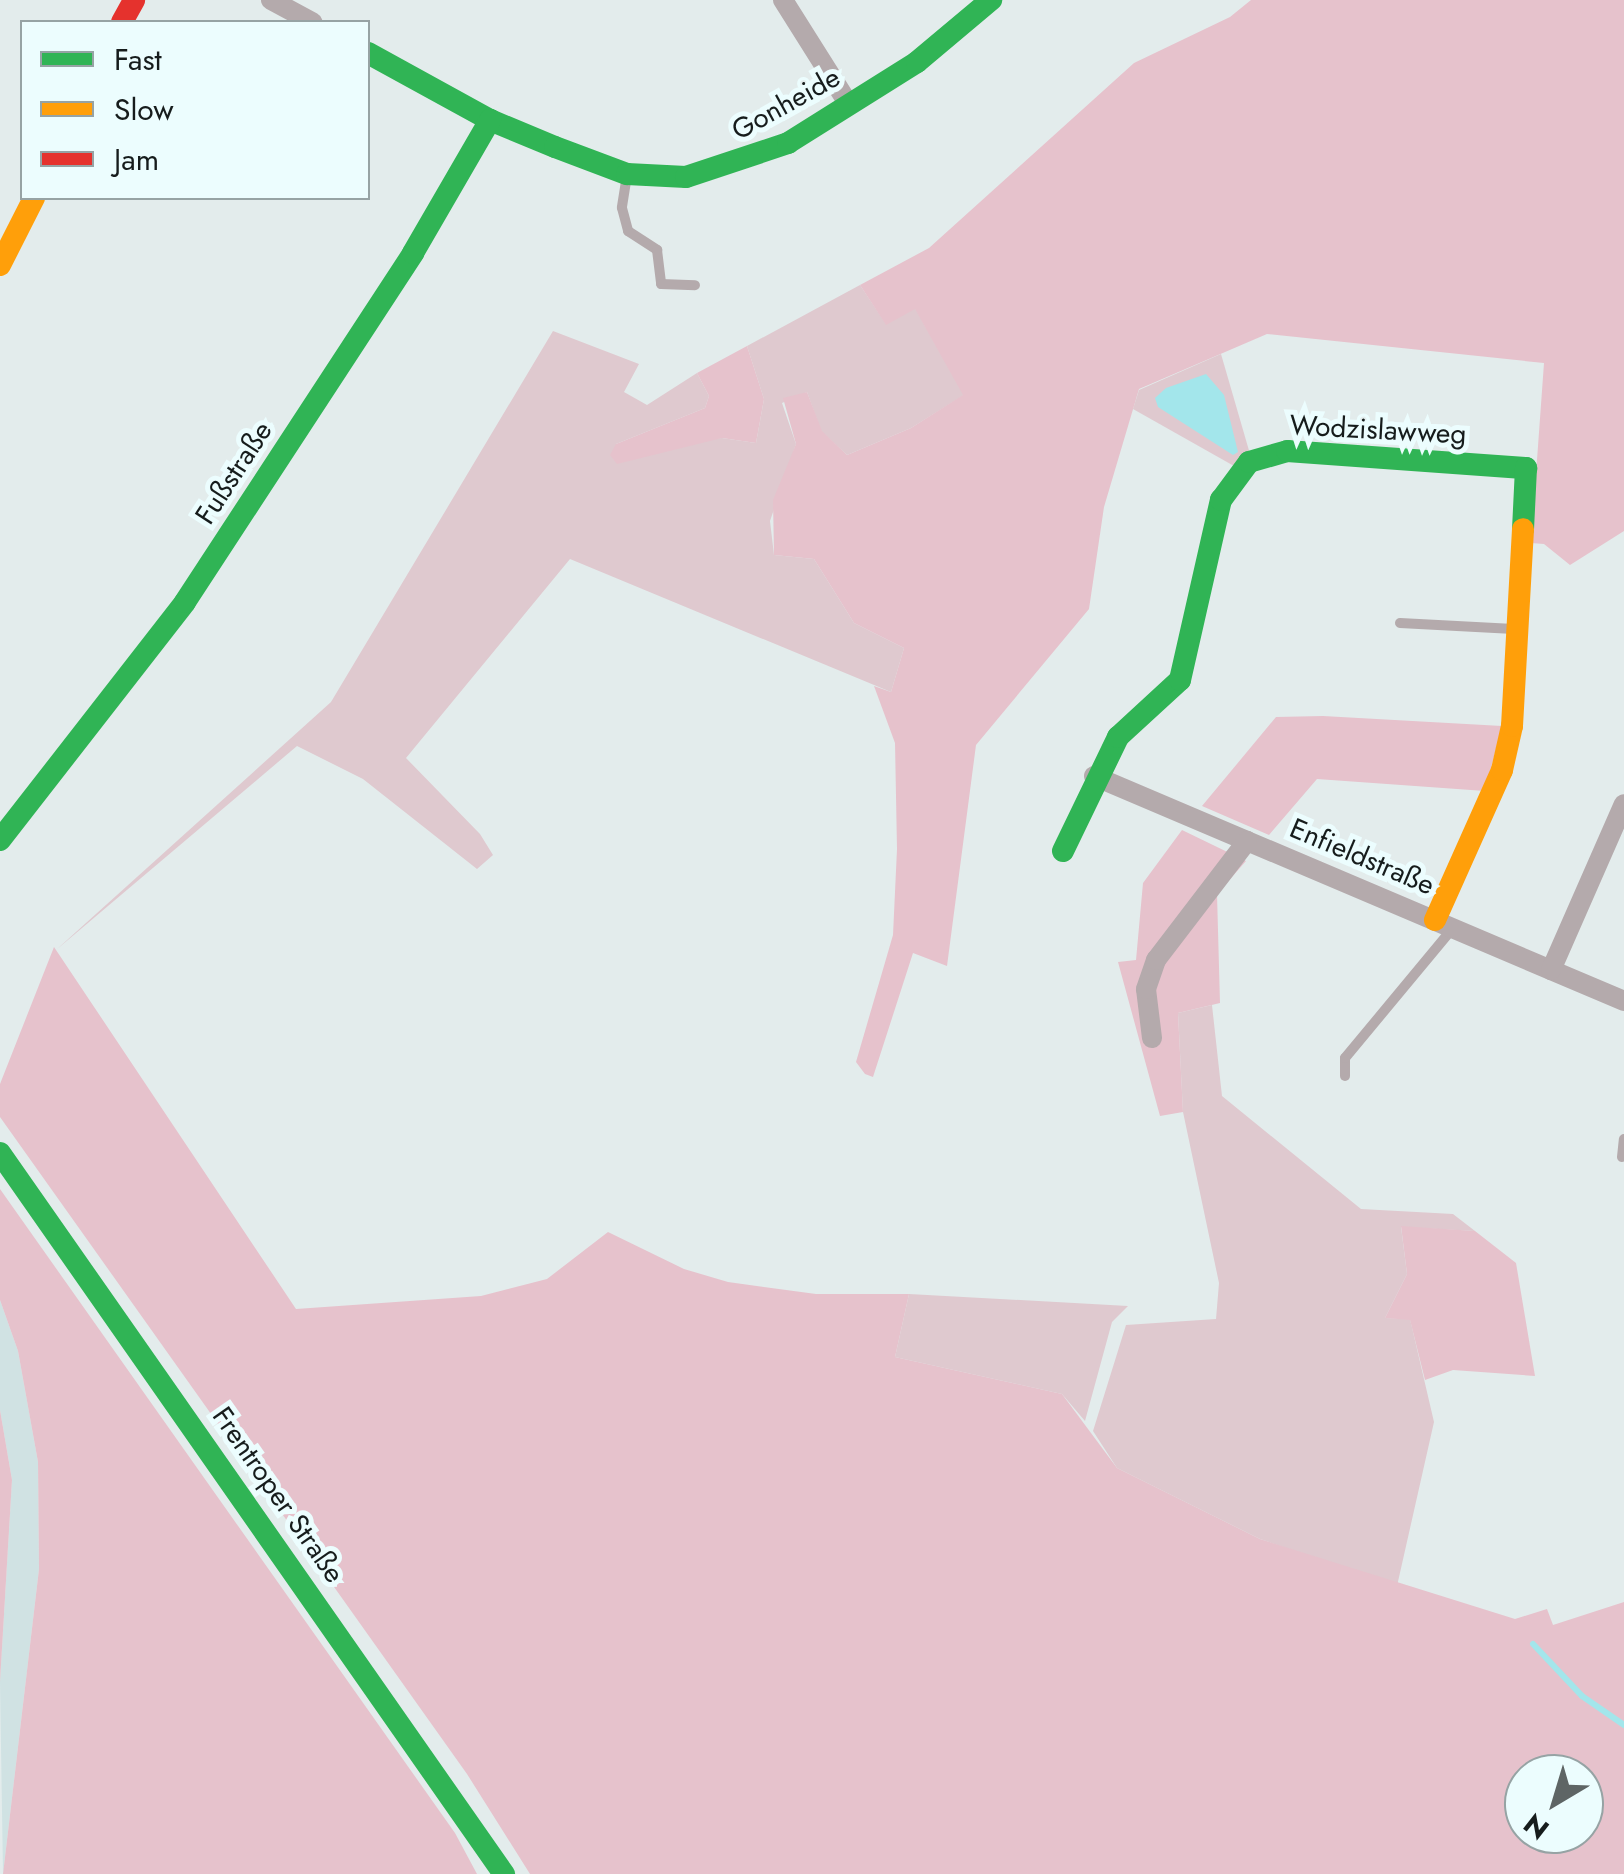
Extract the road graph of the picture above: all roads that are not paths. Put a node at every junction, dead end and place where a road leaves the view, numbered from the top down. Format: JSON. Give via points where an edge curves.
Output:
{"nodes":[{"id":1,"x":271,"y":0,"type":"edge"},
{"id":2,"x":783,"y":0,"type":"edge"},
{"id":3,"x":990,"y":0,"type":"edge"},
{"id":4,"x":308,"y":20,"type":"edge"},
{"id":5,"x":370,"y":54,"type":"edge"},
{"id":6,"x":843,"y":109,"type":"junction"},
{"id":7,"x":490,"y":120,"type":"junction"},
{"id":8,"x":627,"y":174,"type":"junction"},
{"id":9,"x":33,"y":200,"type":"edge"},
{"id":10,"x":0,"y":265,"type":"edge"},
{"id":11,"x":694,"y":285,"type":"dead end"},
{"id":12,"x":1400,"y":622,"type":"dead end"},
{"id":13,"x":1522,"y":629,"type":"junction"},
{"id":14,"x":1094,"y":776,"type":"junction"},
{"id":15,"x":1624,"y":804,"type":"edge"},
{"id":16,"x":0,"y":840,"type":"edge"},
{"id":17,"x":1247,"y":841,"type":"junction"},
{"id":18,"x":1064,"y":851,"type":"dead end"},
{"id":19,"x":1444,"y":924,"type":"junction"},
{"id":20,"x":1551,"y":970,"type":"junction"},
{"id":21,"x":1624,"y":1001,"type":"edge"},
{"id":22,"x":1152,"y":1038,"type":"dead end"},
{"id":23,"x":1345,"y":1076,"type":"dead end"},
{"id":24,"x":1624,"y":1140,"type":"edge"},
{"id":25,"x":0,"y":1153,"type":"edge"},
{"id":26,"x":1622,"y":1157,"type":"edge"},
{"id":27,"x":504,"y":1874,"type":"edge"}],
"edges":[{"from":1,"to":4,"type":"street"},
{"from":2,"to":6,"type":"street"},
{"from":3,"to":6,"type":"street","name":"Gonheide","via":[[917,62]]},
{"from":5,"to":7,"type":"street","name":"Gonheide"},
{"from":6,"to":8,"type":"street","name":"Gonheide","via":[[743,163],[686,177]]},
{"from":7,"to":8,"type":"street","name":"Gonheide"},
{"from":7,"to":16,"type":"street","name":"Fußstraße","via":[[413,253],[185,602]]},
{"from":8,"to":11,"type":"lane","via":[[622,208],[628,231],[656,250],[661,284]]},
{"from":9,"to":10,"type":"street"},
{"from":12,"to":13,"type":"lane"},
{"from":13,"to":14,"type":"street","name":"Wodzislawweg","via":[[1526,468],[1286,451],[1250,462],[1221,500],[1180,680],[1118,737]]},
{"from":13,"to":19,"type":"street","name":"Wodzislawweg","via":[[1502,770]]},
{"from":14,"to":17,"type":"street","name":"Enfieldstraße"},
{"from":14,"to":18,"type":"street"},
{"from":15,"to":20,"type":"street"},
{"from":17,"to":19,"type":"street","name":"Enfieldstraße"},
{"from":17,"to":22,"type":"street","name":"Enfieldstraße","via":[[1156,960],[1146,989]]},
{"from":19,"to":20,"type":"street","name":"Enfieldstraße"},
{"from":19,"to":23,"type":"lane","name":"Enfieldstraße","via":[[1345,1058]]},
{"from":20,"to":21,"type":"street","name":"Enfieldstraße"},
{"from":24,"to":26,"type":"lane"},
{"from":25,"to":27,"type":"street","name":"Frentroper Straße"}]}
